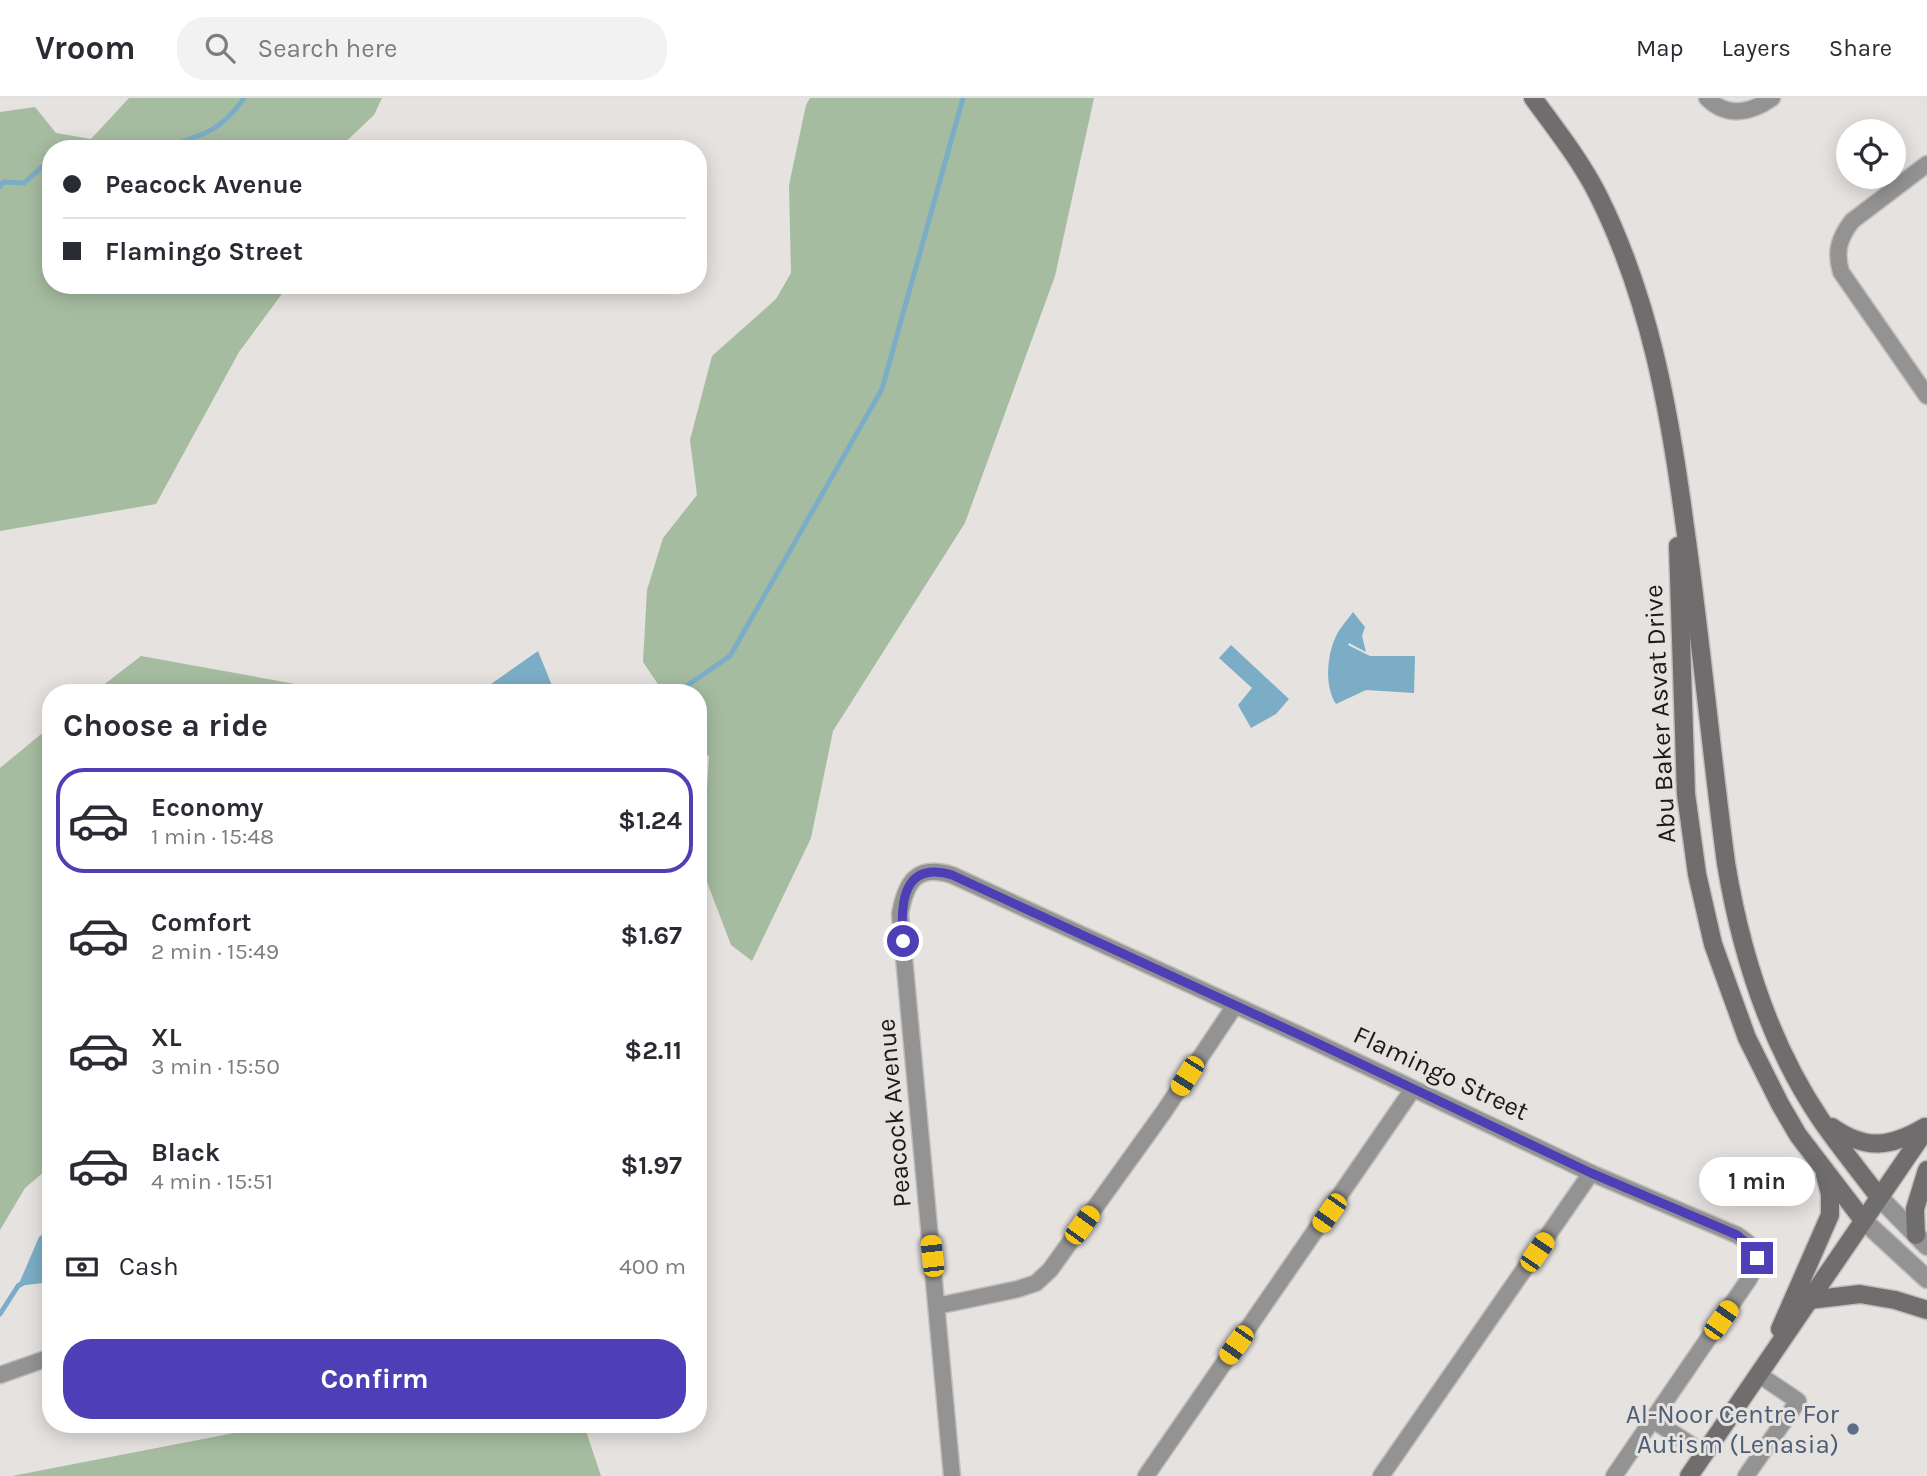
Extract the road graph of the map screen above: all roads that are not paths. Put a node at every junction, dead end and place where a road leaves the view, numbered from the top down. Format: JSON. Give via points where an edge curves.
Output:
{"nodes":[{"id":1,"x":1533,"y":98,"type":"edge"},
{"id":2,"x":1707,"y":98,"type":"edge"},
{"id":3,"x":1772,"y":98,"type":"edge"},
{"id":4,"x":1924,"y":171,"type":"edge"},
{"id":5,"x":1927,"y":396,"type":"edge"},
{"id":6,"x":1676,"y":457,"type":"junction"},
{"id":7,"x":918,"y":876,"type":"joint"},
{"id":8,"x":1234,"y":1007,"type":"junction"},
{"id":9,"x":1413,"y":1089,"type":"junction"},
{"id":10,"x":1820,"y":1119,"type":"junction"},
{"id":11,"x":1927,"y":1127,"type":"edge"},
{"id":12,"x":1823,"y":1169,"type":"junction"},
{"id":13,"x":1927,"y":1170,"type":"edge"},
{"id":14,"x":1591,"y":1173,"type":"junction"},
{"id":15,"x":1879,"y":1197,"type":"junction"},
{"id":16,"x":1863,"y":1220,"type":"junction"},
{"id":17,"x":1921,"y":1241,"type":"edge"},
{"id":18,"x":1927,"y":1279,"type":"edge"},
{"id":19,"x":1809,"y":1300,"type":"junction"},
{"id":20,"x":937,"y":1306,"type":"junction"},
{"id":21,"x":1927,"y":1310,"type":"edge"},
{"id":22,"x":1770,"y":1355,"type":"junction"},
{"id":23,"x":42,"y":1360,"type":"edge"},
{"id":24,"x":1758,"y":1374,"type":"junction"},
{"id":25,"x":0,"y":1375,"type":"edge"},
{"id":26,"x":1653,"y":1420,"type":"junction"},
{"id":27,"x":1704,"y":1454,"type":"junction"},
{"id":28,"x":952,"y":1476,"type":"edge"},
{"id":29,"x":1146,"y":1476,"type":"edge"},
{"id":30,"x":1381,"y":1476,"type":"edge"},
{"id":31,"x":1615,"y":1476,"type":"edge"},
{"id":32,"x":1689,"y":1476,"type":"edge"},
{"id":33,"x":1746,"y":1476,"type":"edge"}],
"edges":[{"from":1,"to":6,"type":"main road","name":"Abu Baker Asvat Drive","via":[[1596,192],[1612,225],[1652,338]]},
{"from":2,"to":3,"type":"street","via":[[1737,113]]},
{"from":4,"to":5,"type":"street","via":[[1852,221],[1843,233],[1837,260]]},
{"from":6,"to":10,"type":"main road","name":"Abu Baker Asvat Drive","via":[[1733,903],[1754,986]]},
{"from":6,"to":12,"type":"main road","name":"Abu Baker Asvat Drive","via":[[1686,794],[1697,874],[1713,944],[1747,1038],[1786,1114]]},
{"from":7,"to":8,"type":"street","name":"Flamingo Street","via":[[928,871],[952,875]]},
{"from":7,"to":20,"type":"street","name":"Peacock Avenue","via":[[906,892],[900,914]]},
{"from":8,"to":9,"type":"street","name":"Flamingo Street"},
{"from":8,"to":20,"type":"street","via":[[1050,1270],[1035,1283],[1018,1289]]},
{"from":9,"to":14,"type":"street","name":"Flamingo Street"},
{"from":9,"to":29,"type":"street"},
{"from":10,"to":11,"type":"main road","via":[[1847,1138],[1874,1144],[1896,1143]]},
{"from":10,"to":15,"type":"main road","name":"Abu Baker Asvat Drive"},
{"from":11,"to":15,"type":"main road"},
{"from":12,"to":16,"type":"main road","name":"Abu Baker Asvat Drive"},
{"from":12,"to":22,"type":"main road","via":[[1830,1214]]},
{"from":13,"to":17,"type":"main road","via":[[1915,1209]]},
{"from":14,"to":26,"type":"street","name":"Flamingo Street","via":[[1737,1235],[1755,1250],[1755,1269]]},
{"from":14,"to":30,"type":"street"},
{"from":15,"to":16,"type":"main road"},
{"from":15,"to":17,"type":"street"},
{"from":16,"to":18,"type":"street"},
{"from":16,"to":19,"type":"main road"},
{"from":19,"to":21,"type":"main road","via":[[1860,1294]]},
{"from":19,"to":22,"type":"main road"},
{"from":20,"to":28,"type":"street","name":"Peacock Avenue"},
{"from":22,"to":24,"type":"main road"},
{"from":23,"to":25,"type":"street"},
{"from":24,"to":27,"type":"main road"},
{"from":24,"to":33,"type":"street","via":[[1798,1401]]},
{"from":26,"to":27,"type":"street"},
{"from":26,"to":31,"type":"street"},
{"from":27,"to":32,"type":"main road"}]}
